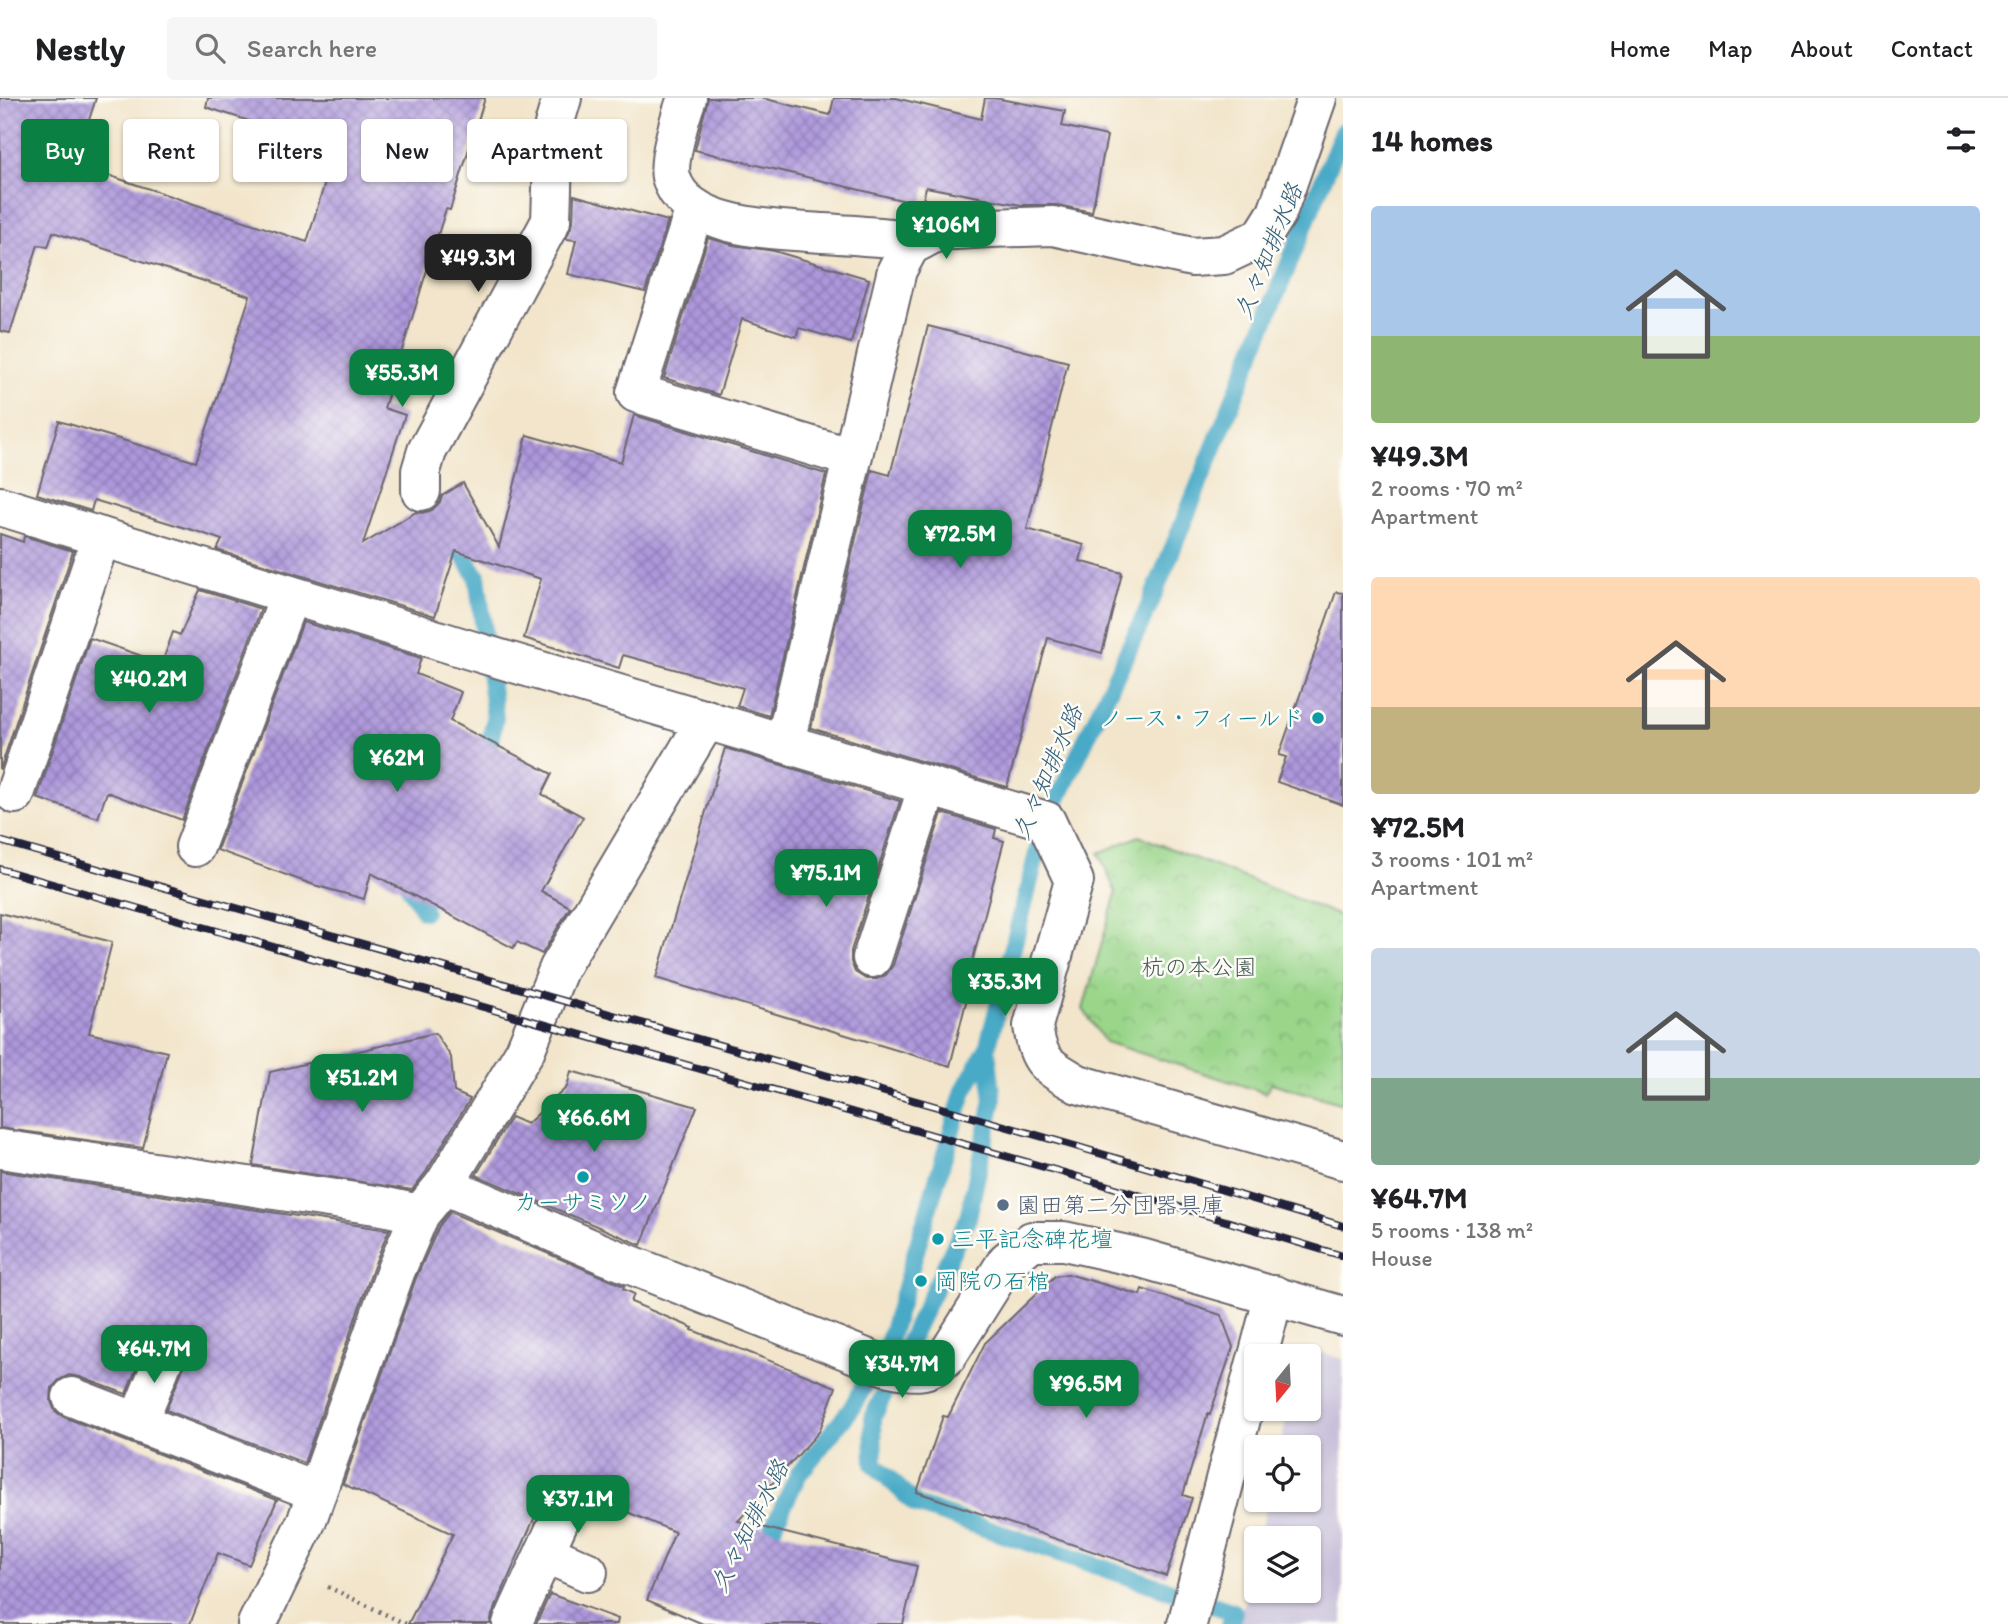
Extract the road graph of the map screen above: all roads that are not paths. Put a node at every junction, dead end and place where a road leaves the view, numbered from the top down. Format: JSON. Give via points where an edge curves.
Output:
{"nodes":[{"id":1,"x":562,"y":98,"type":"edge"},
{"id":2,"x":687,"y":98,"type":"edge"},
{"id":3,"x":1317,"y":98,"type":"edge"},
{"id":4,"x":695,"y":208,"type":"junction"},
{"id":5,"x":921,"y":240,"type":"junction"},
{"id":6,"x":852,"y":458,"type":"junction"},
{"id":7,"x":421,"y":491,"type":"dead end"},
{"id":8,"x":0,"y":506,"type":"edge"},
{"id":9,"x":101,"y":537,"type":"junction"},
{"id":10,"x":289,"y":595,"type":"junction"},
{"id":11,"x":707,"y":719,"type":"junction"},
{"id":12,"x":785,"y":742,"type":"junction"},
{"id":13,"x":928,"y":786,"type":"junction"},
{"id":14,"x":15,"y":794,"type":"dead end"},
{"id":15,"x":195,"y":847,"type":"dead end"},
{"id":16,"x":872,"y":958,"type":"dead end"},
{"id":17,"x":0,"y":1149,"type":"edge"},
{"id":18,"x":1343,"y":1160,"type":"edge"},
{"id":19,"x":444,"y":1185,"type":"junction"},
{"id":20,"x":420,"y":1214,"type":"junction"},
{"id":21,"x":1274,"y":1296,"type":"junction"},
{"id":22,"x":1343,"y":1316,"type":"edge"},
{"id":23,"x":1261,"y":1344,"type":"edge"},
{"id":24,"x":164,"y":1358,"type":"dead end"},
{"id":25,"x":72,"y":1397,"type":"dead end"},
{"id":26,"x":1244,"y":1408,"type":"edge"},
{"id":27,"x":138,"y":1422,"type":"junction"},
{"id":28,"x":317,"y":1492,"type":"junction"},
{"id":29,"x":562,"y":1514,"type":"dead end"},
{"id":30,"x":545,"y":1553,"type":"junction"},
{"id":31,"x":588,"y":1572,"type":"dead end"},
{"id":32,"x":257,"y":1624,"type":"edge"},
{"id":33,"x":512,"y":1624,"type":"edge"},
{"id":34,"x":1187,"y":1624,"type":"edge"}],
"edges":[{"from":1,"to":7,"type":"street","via":[[554,125],[551,221],[427,451]]},
{"from":2,"to":4,"type":"street","via":[[670,174],[677,191]]},
{"from":3,"to":5,"type":"street","via":[[1277,213],[1262,237],[1224,255],[1192,257],[1053,226],[939,231]]},
{"from":4,"to":5,"type":"street","via":[[762,230]]},
{"from":4,"to":6,"type":"street","via":[[636,393]]},
{"from":5,"to":6,"type":"street","via":[[910,246],[897,270]]},
{"from":6,"to":12,"type":"street"},
{"from":8,"to":9,"type":"street"},
{"from":9,"to":10,"type":"street"},
{"from":9,"to":14,"type":"street"},
{"from":10,"to":11,"type":"street"},
{"from":10,"to":15,"type":"street"},
{"from":11,"to":12,"type":"street"},
{"from":11,"to":19,"type":"street","via":[[559,968],[525,1051]]},
{"from":12,"to":13,"type":"street"},
{"from":13,"to":16,"type":"street"},
{"from":13,"to":18,"type":"street","via":[[1046,821],[1074,881],[1033,1026],[1036,1048],[1054,1070],[1078,1084]]},
{"from":17,"to":20,"type":"street"},
{"from":19,"to":20,"type":"street"},
{"from":19,"to":21,"type":"street","via":[[601,1254],[886,1366],[914,1372],[936,1367],[947,1356],[1007,1261],[1032,1241],[1064,1241],[1128,1255]]},
{"from":20,"to":28,"type":"street"},
{"from":21,"to":22,"type":"street"},
{"from":21,"to":23,"type":"street"},
{"from":24,"to":27,"type":"street"},
{"from":25,"to":27,"type":"street"},
{"from":26,"to":34,"type":"street"},
{"from":27,"to":28,"type":"street"},
{"from":28,"to":32,"type":"street"},
{"from":29,"to":30,"type":"street"},
{"from":30,"to":31,"type":"street"},
{"from":30,"to":33,"type":"street"}]}
